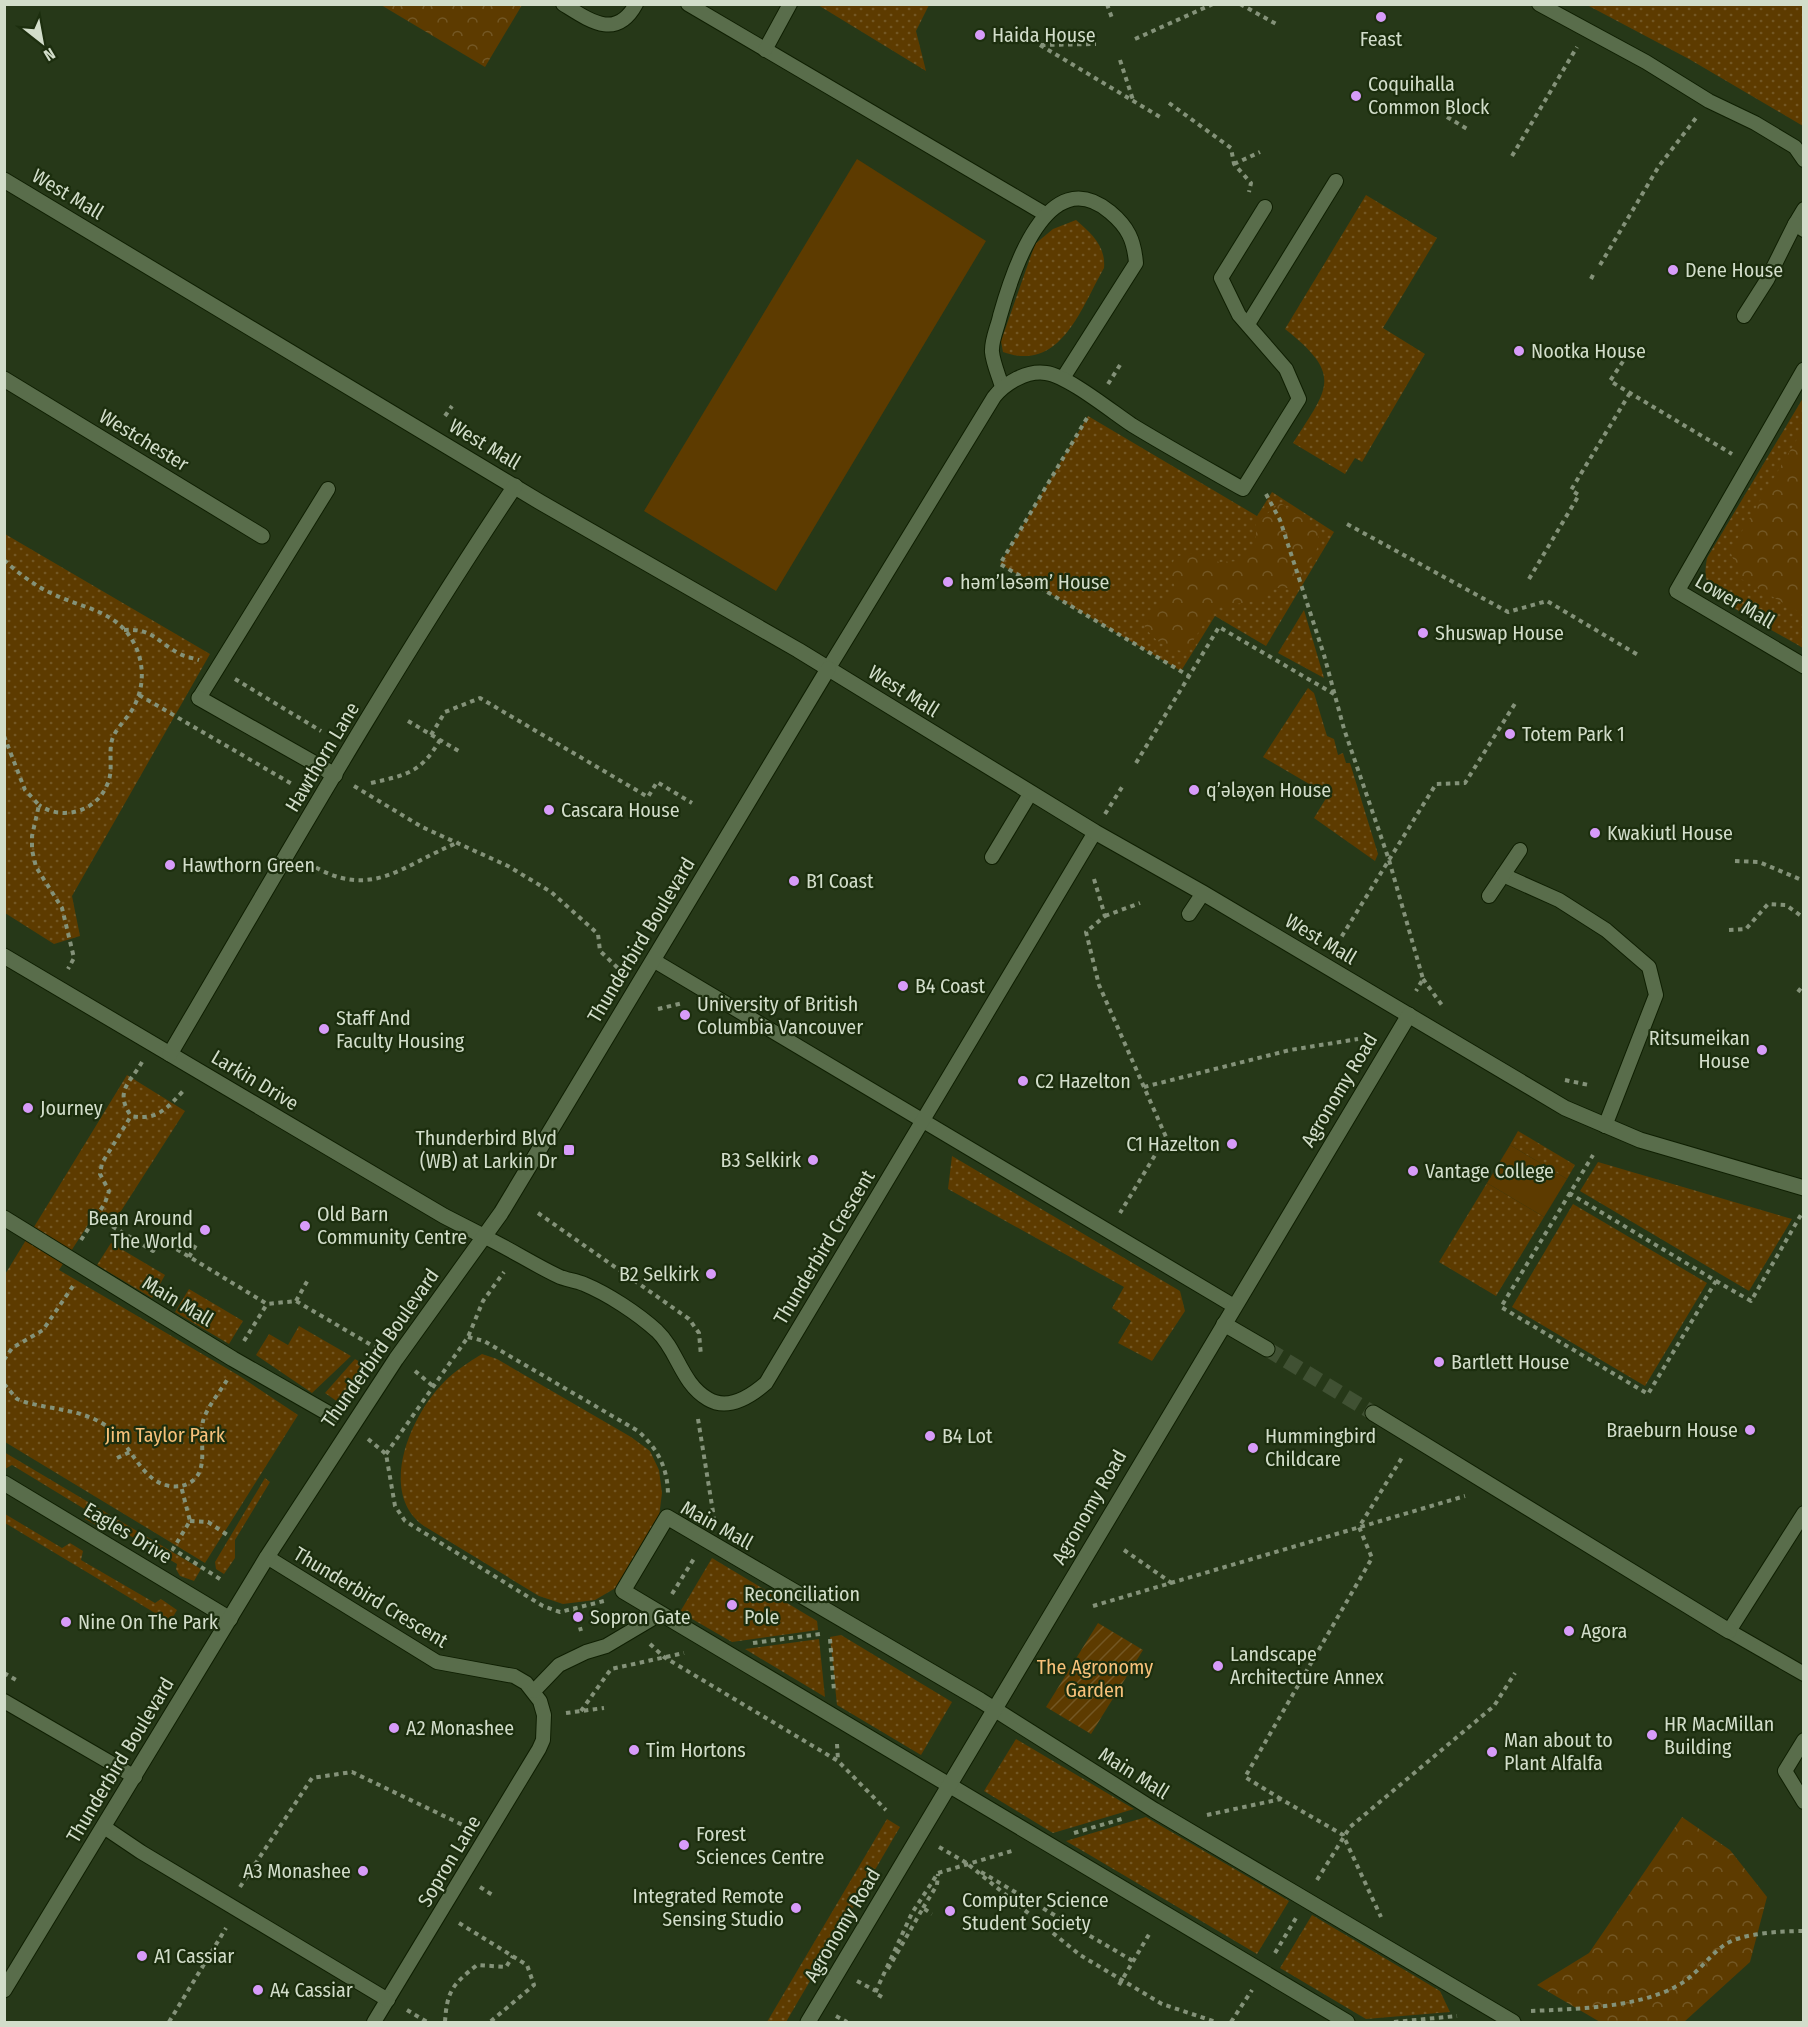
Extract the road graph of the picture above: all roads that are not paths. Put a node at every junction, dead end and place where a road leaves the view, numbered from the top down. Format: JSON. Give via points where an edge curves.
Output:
{"nodes":[{"id":1,"x":563,"y":4,"type":"edge"},
{"id":2,"x":636,"y":4,"type":"edge"},
{"id":3,"x":688,"y":4,"type":"edge"},
{"id":4,"x":790,"y":4,"type":"edge"},
{"id":5,"x":1539,"y":4,"type":"edge"},
{"id":6,"x":765,"y":50,"type":"junction"},
{"id":7,"x":1803,"y":160,"type":"edge"},
{"id":8,"x":4,"y":180,"type":"edge"},
{"id":9,"x":1336,"y":181,"type":"dead end"},
{"id":10,"x":1265,"y":207,"type":"dead end"},
{"id":11,"x":1803,"y":209,"type":"edge"},
{"id":12,"x":1045,"y":214,"type":"junction"},
{"id":13,"x":1799,"y":227,"type":"edge"},
{"id":14,"x":1744,"y":316,"type":"dead end"},
{"id":15,"x":1248,"y":324,"type":"junction"},
{"id":16,"x":1803,"y":369,"type":"edge"},
{"id":17,"x":1063,"y":378,"type":"junction"},
{"id":18,"x":4,"y":379,"type":"edge"},
{"id":19,"x":1002,"y":387,"type":"junction"},
{"id":20,"x":514,"y":486,"type":"junction"},
{"id":21,"x":328,"y":489,"type":"dead end"},
{"id":22,"x":262,"y":536,"type":"dead end"},
{"id":23,"x":1803,"y":666,"type":"edge"},
{"id":24,"x":828,"y":669,"type":"junction"},
{"id":25,"x":199,"y":698,"type":"joint"},
{"id":26,"x":335,"y":775,"type":"junction"},
{"id":27,"x":1030,"y":794,"type":"junction"},
{"id":28,"x":1095,"y":832,"type":"junction"},
{"id":29,"x":1520,"y":850,"type":"dead end"},
{"id":30,"x":992,"y":857,"type":"dead end"},
{"id":31,"x":1503,"y":875,"type":"junction"},
{"id":32,"x":1203,"y":893,"type":"junction"},
{"id":33,"x":1489,"y":896,"type":"dead end"},
{"id":34,"x":1189,"y":914,"type":"dead end"},
{"id":35,"x":4,"y":956,"type":"edge"},
{"id":36,"x":654,"y":960,"type":"junction"},
{"id":37,"x":1409,"y":1015,"type":"junction"},
{"id":38,"x":170,"y":1054,"type":"junction"},
{"id":39,"x":923,"y":1120,"type":"junction"},
{"id":40,"x":1605,"y":1126,"type":"junction"},
{"id":41,"x":1803,"y":1188,"type":"edge"},
{"id":42,"x":4,"y":1218,"type":"edge"},
{"id":43,"x":485,"y":1237,"type":"junction"},
{"id":44,"x":1234,"y":1306,"type":"junction"},
{"id":45,"x":1224,"y":1324,"type":"junction"},
{"id":46,"x":1267,"y":1349,"type":"tunnel mouth"},
{"id":47,"x":1373,"y":1413,"type":"tunnel mouth"},
{"id":48,"x":333,"y":1416,"type":"dead end"},
{"id":49,"x":4,"y":1483,"type":"edge"},
{"id":50,"x":1803,"y":1514,"type":"edge"},
{"id":51,"x":267,"y":1557,"type":"junction"},
{"id":52,"x":660,"y":1614,"type":"junction"},
{"id":53,"x":230,"y":1618,"type":"junction"},
{"id":54,"x":1729,"y":1630,"type":"junction"},
{"id":55,"x":1803,"y":1674,"type":"edge"},
{"id":56,"x":534,"y":1691,"type":"junction"},
{"id":57,"x":4,"y":1701,"type":"edge"},
{"id":58,"x":994,"y":1710,"type":"junction"},
{"id":59,"x":1803,"y":1740,"type":"edge"},
{"id":60,"x":135,"y":1777,"type":"junction"},
{"id":61,"x":949,"y":1786,"type":"junction"},
{"id":62,"x":1803,"y":1802,"type":"edge"},
{"id":63,"x":104,"y":1827,"type":"junction"},
{"id":64,"x":4,"y":1990,"type":"edge"},
{"id":65,"x":388,"y":2000,"type":"junction"},
{"id":66,"x":375,"y":2022,"type":"edge"},
{"id":67,"x":808,"y":2022,"type":"edge"},
{"id":68,"x":1347,"y":2022,"type":"edge"},
{"id":69,"x":1513,"y":2022,"type":"edge"}],
"edges":[{"from":1,"to":2,"type":"lane","via":[[597,25],[613,26],[631,14]]},
{"from":3,"to":6,"type":"lane"},
{"from":4,"to":6,"type":"lane"},
{"from":5,"to":7,"type":"lane","via":[[1755,123],[1795,147]]},
{"from":6,"to":12,"type":"lane"},
{"from":8,"to":20,"type":"street","name":"West Mall"},
{"from":9,"to":15,"type":"lane"},
{"from":10,"to":15,"type":"lane","via":[[1221,278],[1239,315]]},
{"from":11,"to":13,"type":"lane"},
{"from":12,"to":17,"type":"lane","via":[[1063,203],[1080,199],[1105,208],[1123,223],[1135,252],[1136,263]]},
{"from":12,"to":19,"type":"lane","via":[[1026,240],[994,340],[992,351]]},
{"from":13,"to":14,"type":"lane"},
{"from":15,"to":17,"type":"lane","via":[[1286,369],[1299,399],[1243,489],[1096,402]]},
{"from":16,"to":23,"type":"street","name":"Lower Mall","via":[[1677,591]]},
{"from":17,"to":19,"type":"lane","via":[[1032,374]]},
{"from":18,"to":22,"type":"street","name":"Westchester"},
{"from":19,"to":24,"type":"lane"},
{"from":20,"to":24,"type":"street","name":"West Mall"},
{"from":20,"to":26,"type":"street","name":"Hawthorn Lane"},
{"from":21,"to":25,"type":"lane"},
{"from":24,"to":27,"type":"street","name":"West Mall"},
{"from":24,"to":36,"type":"street","name":"Thunderbird Boulevard"},
{"from":25,"to":26,"type":"street"},
{"from":26,"to":38,"type":"street","name":"Hawthorn Lane"},
{"from":27,"to":28,"type":"street","name":"West Mall"},
{"from":27,"to":30,"type":"lane"},
{"from":28,"to":32,"type":"street","name":"West Mall"},
{"from":28,"to":39,"type":"lane","name":"Thunderbird Crescent"},
{"from":29,"to":31,"type":"lane"},
{"from":31,"to":33,"type":"lane"},
{"from":31,"to":40,"type":"lane","via":[[1559,900],[1606,930],[1649,967],[1656,995]]},
{"from":32,"to":34,"type":"lane"},
{"from":32,"to":37,"type":"street","name":"West Mall"},
{"from":35,"to":38,"type":"street","name":"Larkin Drive"},
{"from":36,"to":39,"type":"lane"},
{"from":36,"to":43,"type":"street","name":"Thunderbird Boulevard"},
{"from":37,"to":40,"type":"street","name":"West Mall","via":[[1564,1108]]},
{"from":37,"to":44,"type":"street","name":"Agronomy Road"},
{"from":38,"to":43,"type":"street","name":"Larkin Drive"},
{"from":39,"to":43,"type":"lane","name":"Thunderbird Crescent","via":[[766,1383],[732,1403],[710,1400],[687,1381],[669,1345],[627,1308]]},
{"from":39,"to":44,"type":"lane"},
{"from":40,"to":41,"type":"street","name":"West Mall"},
{"from":42,"to":48,"type":"street","name":"Main Mall"},
{"from":43,"to":51,"type":"street","name":"Thunderbird Boulevard","via":[[396,1359]]},
{"from":44,"to":45,"type":"street","name":"Agronomy Road"},
{"from":45,"to":46,"type":"street"},
{"from":45,"to":58,"type":"street","name":"Agronomy Road"},
{"from":47,"to":54,"type":"street"},
{"from":49,"to":53,"type":"street","name":"Eagles Drive"},
{"from":50,"to":54,"type":"lane"},
{"from":51,"to":53,"type":"street","name":"Thunderbird Boulevard"},
{"from":51,"to":56,"type":"lane","name":"Thunderbird Crescent","via":[[438,1662],[513,1676]]},
{"from":52,"to":56,"type":"lane","via":[[635,1631],[559,1665]]},
{"from":52,"to":58,"type":"street","name":"Main Mall","via":[[623,1592],[667,1517]]},
{"from":52,"to":61,"type":"street"},
{"from":53,"to":60,"type":"street","name":"Thunderbird Boulevard"},
{"from":54,"to":55,"type":"lane"},
{"from":56,"to":65,"type":"lane","name":"Sopron Lane","via":[[543,1715],[539,1749]]},
{"from":57,"to":60,"type":"lane"},
{"from":58,"to":61,"type":"street","name":"Agronomy Road"},
{"from":58,"to":69,"type":"street","name":"Main Mall","via":[[1174,1822]]},
{"from":59,"to":62,"type":"lane","via":[[1785,1771]]},
{"from":60,"to":63,"type":"street","name":"Thunderbird Boulevard"},
{"from":61,"to":67,"type":"street","name":"Agronomy Road"},
{"from":61,"to":68,"type":"street"},
{"from":63,"to":64,"type":"street","name":"Thunderbird Boulevard"},
{"from":63,"to":65,"type":"lane"},
{"from":65,"to":66,"type":"lane","name":"Sopron Lane"}]}
